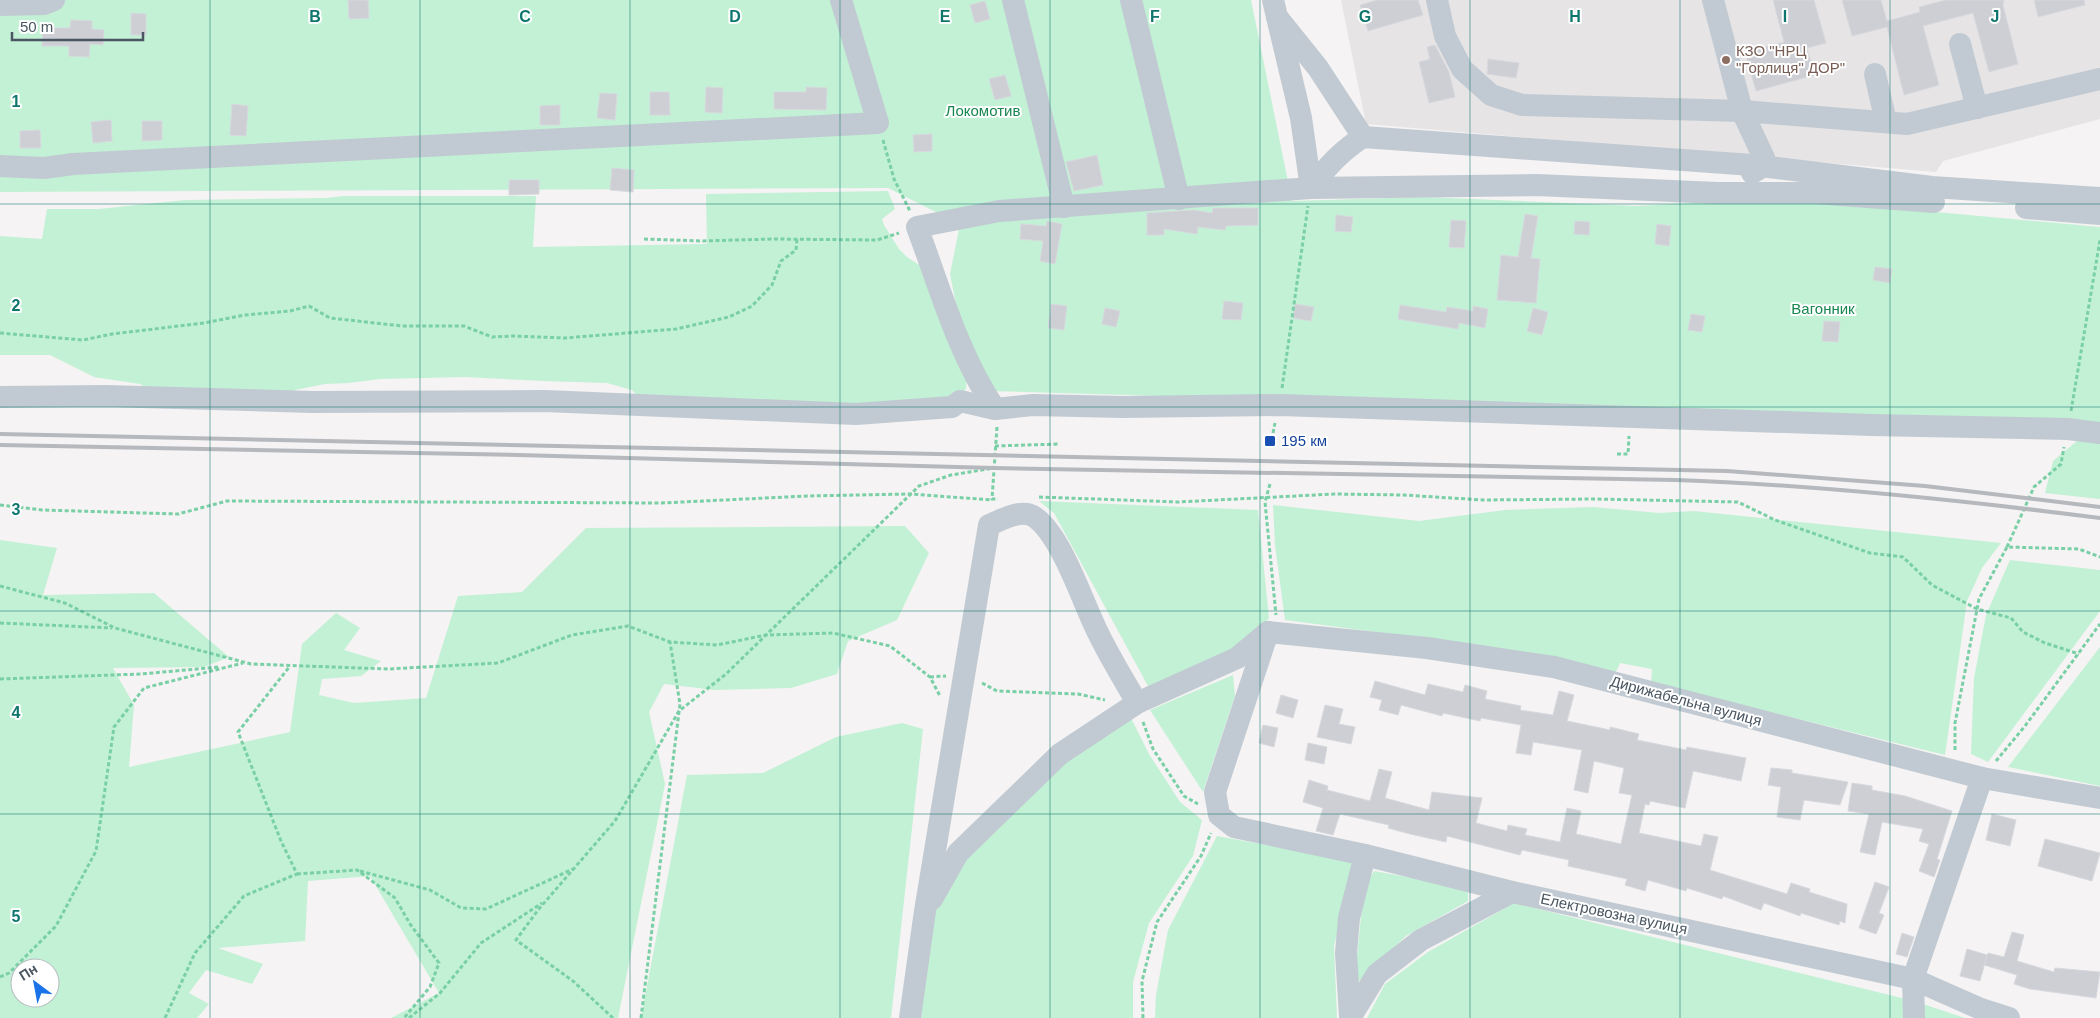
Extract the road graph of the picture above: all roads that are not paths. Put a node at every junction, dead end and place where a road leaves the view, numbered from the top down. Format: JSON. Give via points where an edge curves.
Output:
{"nodes":[{"id":1,"x":54,"y":0,"type":"edge"},
{"id":2,"x":841,"y":0,"type":"edge"},
{"id":3,"x":1013,"y":0,"type":"edge"},
{"id":4,"x":1131,"y":0,"type":"edge"},
{"id":5,"x":1437,"y":0,"type":"edge"},
{"id":6,"x":1713,"y":0,"type":"edge"},
{"id":7,"x":0,"y":5,"type":"edge"},
{"id":8,"x":1275,"y":8,"type":"edge"},
{"id":9,"x":1960,"y":44,"type":"dead end"},
{"id":10,"x":1875,"y":74,"type":"dead end"},
{"id":11,"x":2100,"y":78,"type":"edge"},
{"id":12,"x":1977,"y":108,"type":"junction"},
{"id":13,"x":1742,"y":111,"type":"junction"},
{"id":14,"x":1886,"y":122,"type":"junction"},
{"id":15,"x":1363,"y":137,"type":"junction"},
{"id":16,"x":0,"y":166,"type":"edge"},
{"id":17,"x":1764,"y":166,"type":"junction"},
{"id":18,"x":1311,"y":188,"type":"junction"},
{"id":19,"x":1718,"y":192,"type":"junction"},
{"id":20,"x":2100,"y":198,"type":"edge"},
{"id":21,"x":1179,"y":199,"type":"junction"},
{"id":22,"x":1064,"y":207,"type":"junction"},
{"id":23,"x":2100,"y":214,"type":"edge"},
{"id":24,"x":0,"y":397,"type":"edge"},
{"id":25,"x":995,"y":409,"type":"junction"},
{"id":26,"x":2100,"y":433,"type":"edge"},
{"id":27,"x":1268,"y":632,"type":"junction"},
{"id":28,"x":1136,"y":703,"type":"junction"},
{"id":29,"x":1982,"y":778,"type":"junction"},
{"id":30,"x":2100,"y":798,"type":"edge"},
{"id":31,"x":1365,"y":855,"type":"junction"},
{"id":32,"x":1512,"y":892,"type":"junction"},
{"id":33,"x":925,"y":911,"type":"junction"},
{"id":34,"x":1913,"y":979,"type":"junction"},
{"id":35,"x":1350,"y":1017,"type":"edge"},
{"id":36,"x":910,"y":1018,"type":"edge"},
{"id":37,"x":1914,"y":1018,"type":"edge"},
{"id":38,"x":2009,"y":1018,"type":"edge"}],
"edges":[{"from":1,"to":7,"type":"street","via":[[44,4]]},
{"from":2,"to":16,"type":"street","via":[[878,123],[44,168]]},
{"from":3,"to":22,"type":"street"},
{"from":4,"to":21,"type":"street"},
{"from":5,"to":13,"type":"street","via":[[1445,36],[1462,70],[1491,96],[1522,105]]},
{"from":6,"to":13,"type":"street"},
{"from":8,"to":15,"type":"street"},
{"from":8,"to":18,"type":"street","via":[[1301,118]]},
{"from":9,"to":12,"type":"street"},
{"from":10,"to":14,"type":"street"},
{"from":11,"to":12,"type":"street"},
{"from":12,"to":14,"type":"street","via":[[1907,124]]},
{"from":13,"to":14,"type":"street"},
{"from":13,"to":17,"type":"street","via":[[1764,158]]},
{"from":15,"to":17,"type":"street"},
{"from":15,"to":18,"type":"street","via":[[1344,149]]},
{"from":17,"to":19,"type":"street"},
{"from":17,"to":20,"type":"street","via":[[1932,187]]},
{"from":18,"to":19,"type":"street","via":[[1537,185]]},
{"from":18,"to":21,"type":"street"},
{"from":19,"to":23,"type":"street","via":[[1815,193]]},
{"from":21,"to":22,"type":"street"},
{"from":22,"to":25,"type":"street","via":[[998,211],[917,227],[950,318],[979,385]]},
{"from":24,"to":25,"type":"street","via":[[106,396],[312,402],[545,401],[856,414],[952,406],[960,401]]},
{"from":25,"to":26,"type":"street","via":[[1033,405],[1280,405],[2068,429]]},
{"from":27,"to":28,"type":"street","via":[[1237,658]]},
{"from":27,"to":29,"type":"street","name":"Дирижабельна вулиця","via":[[1427,648],[1554,667]]},
{"from":27,"to":31,"type":"street","name":"Електровозна вулиця","via":[[1215,792],[1219,815],[1234,826]]},
{"from":28,"to":33,"type":"street","via":[[1060,754],[958,853]]},
{"from":28,"to":33,"type":"street","via":[[1093,623],[1078,583],[1047,528],[1031,515],[1015,514],[989,525]]},
{"from":29,"to":30,"type":"street","name":"Дирижабельна вулиця"},
{"from":29,"to":34,"type":"street"},
{"from":31,"to":32,"type":"street","name":"Електровозна вулиця"},
{"from":31,"to":35,"type":"street","via":[[1349,918],[1346,953]]},
{"from":32,"to":34,"type":"street","name":"Електровозна вулиця"},
{"from":32,"to":35,"type":"street","via":[[1414,946],[1377,974]]},
{"from":33,"to":36,"type":"street"},
{"from":34,"to":37,"type":"street"},
{"from":34,"to":38,"type":"street","name":"Електровозна вулиця"}]}
